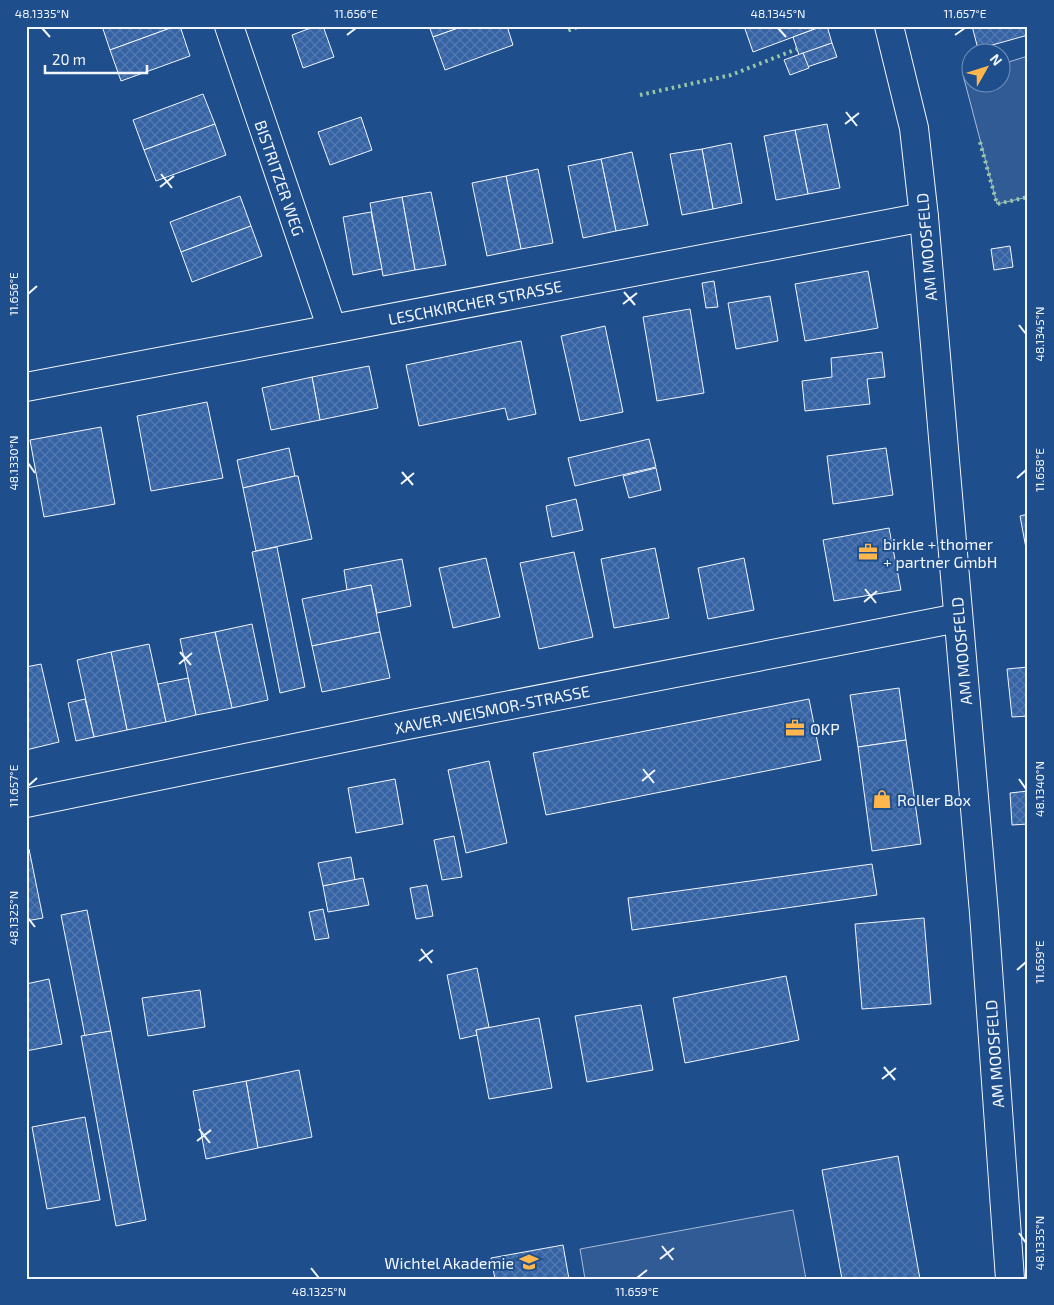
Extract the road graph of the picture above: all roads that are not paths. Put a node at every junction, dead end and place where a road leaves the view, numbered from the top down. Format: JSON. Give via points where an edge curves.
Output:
{"nodes":[{"id":1,"x":229,"y":26,"type":"edge"},
{"id":2,"x":889,"y":26,"type":"edge"},
{"id":3,"x":924,"y":217,"type":"junction"},
{"id":4,"x":332,"y":329,"type":"junction"},
{"id":5,"x":26,"y":387,"type":"edge"},
{"id":6,"x":958,"y":618,"type":"junction"},
{"id":7,"x":26,"y":803,"type":"edge"},
{"id":8,"x":1010,"y":1279,"type":"edge"}],
"edges":[{"from":1,"to":4,"type":"street","name":"BISTRITZER WEG"},
{"from":2,"to":3,"type":"street","name":"AM MOOSFELD","via":[[914,128]]},
{"from":3,"to":4,"type":"street","name":"LESCHKIRCHER STRASSE"},
{"from":3,"to":6,"type":"street","name":"AM MOOSFELD"},
{"from":4,"to":5,"type":"street","name":"LESCHKIRCHER STRASSE"},
{"from":6,"to":7,"type":"street","name":"XAVER-WEISMOR-STRASSE"},
{"from":6,"to":8,"type":"street","name":"AM MOOSFELD","via":[[984,913]]}]}
